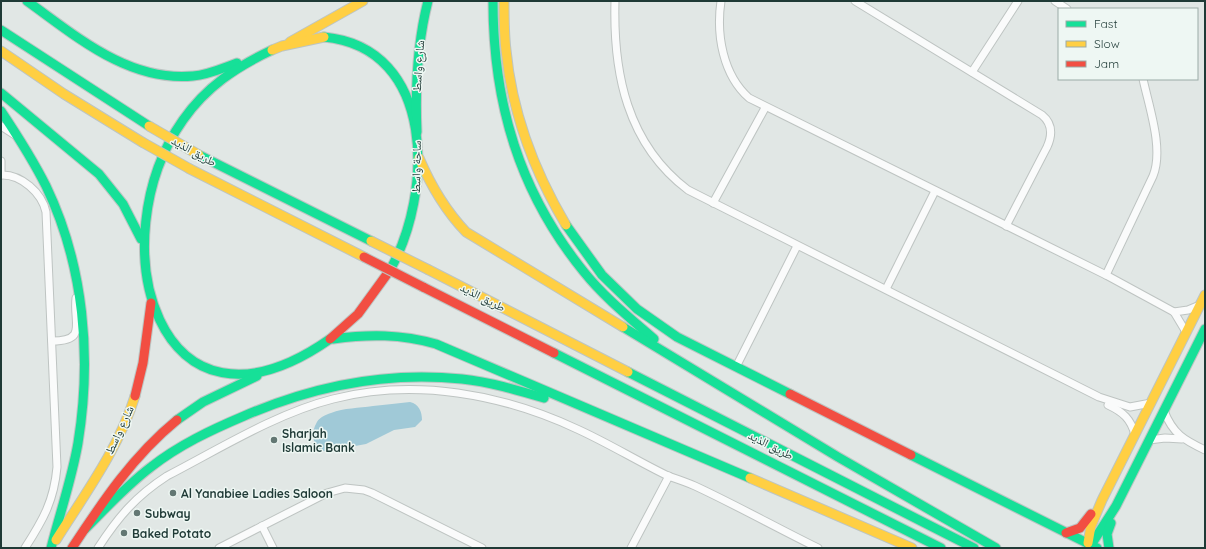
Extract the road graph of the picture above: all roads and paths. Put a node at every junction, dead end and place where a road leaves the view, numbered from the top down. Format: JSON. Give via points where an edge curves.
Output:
{"nodes":[{"id":1,"x":27,"y":1,"type":"edge"},
{"id":2,"x":363,"y":1,"type":"edge"},
{"id":3,"x":428,"y":1,"type":"edge"},
{"id":4,"x":493,"y":1,"type":"edge"},
{"id":5,"x":504,"y":1,"type":"edge"},
{"id":6,"x":614,"y":1,"type":"edge"},
{"id":7,"x":721,"y":1,"type":"edge"},
{"id":8,"x":854,"y":1,"type":"edge"},
{"id":9,"x":1018,"y":1,"type":"edge"},
{"id":10,"x":1055,"y":1,"type":"edge"},
{"id":11,"x":1066,"y":8,"type":"edge"},
{"id":12,"x":1,"y":30,"type":"edge"},
{"id":13,"x":290,"y":42,"type":"junction"},
{"id":14,"x":1,"y":51,"type":"edge"},
{"id":15,"x":262,"y":53,"type":"junction"},
{"id":16,"x":972,"y":72,"type":"junction"},
{"id":17,"x":1143,"y":80,"type":"edge"},
{"id":18,"x":1,"y":93,"type":"edge"},
{"id":19,"x":766,"y":108,"type":"junction"},
{"id":20,"x":1,"y":111,"type":"edge"},
{"id":21,"x":1,"y":126,"type":"edge"},
{"id":22,"x":416,"y":132,"type":"junction"},
{"id":23,"x":18,"y":136,"type":"junction"},
{"id":24,"x":419,"y":158,"type":"junction"},
{"id":25,"x":1,"y":161,"type":"edge"},
{"id":26,"x":1,"y":175,"type":"edge"},
{"id":27,"x":935,"y":191,"type":"junction"},
{"id":28,"x":713,"y":203,"type":"junction"},
{"id":29,"x":1006,"y":226,"type":"junction"},
{"id":30,"x":143,"y":243,"type":"junction"},
{"id":31,"x":797,"y":246,"type":"junction"},
{"id":32,"x":1106,"y":275,"type":"junction"},
{"id":33,"x":78,"y":285,"type":"junction"},
{"id":34,"x":886,"y":289,"type":"junction"},
{"id":35,"x":1205,"y":295,"type":"edge"},
{"id":36,"x":151,"y":299,"type":"junction"},
{"id":37,"x":1200,"y":305,"type":"junction"},
{"id":38,"x":1174,"y":312,"type":"junction"},
{"id":39,"x":1205,"y":329,"type":"edge"},
{"id":40,"x":1186,"y":332,"type":"junction"},
{"id":41,"x":333,"y":339,"type":"junction"},
{"id":42,"x":52,"y":341,"type":"junction"},
{"id":43,"x":680,"y":362,"type":"junction"},
{"id":44,"x":736,"y":367,"type":"junction"},
{"id":45,"x":267,"y":372,"type":"junction"},
{"id":46,"x":1099,"y":397,"type":"junction"},
{"id":47,"x":1151,"y":403,"type":"junction"},
{"id":48,"x":1164,"y":411,"type":"junction"},
{"id":49,"x":598,"y":412,"type":"junction"},
{"id":50,"x":1135,"y":435,"type":"junction"},
{"id":51,"x":1182,"y":439,"type":"junction"},
{"id":52,"x":1149,"y":440,"type":"junction"},
{"id":53,"x":1205,"y":450,"type":"edge"},
{"id":54,"x":669,"y":476,"type":"junction"},
{"id":55,"x":1103,"y":499,"type":"junction"},
{"id":56,"x":1115,"y":507,"type":"junction"},
{"id":57,"x":262,"y":526,"type":"junction"},
{"id":58,"x":85,"y":529,"type":"junction"},
{"id":59,"x":1066,"y":533,"type":"junction"},
{"id":60,"x":1092,"y":546,"type":"edge"},
{"id":61,"x":25,"y":548,"type":"edge"},
{"id":62,"x":51,"y":548,"type":"edge"},
{"id":63,"x":72,"y":548,"type":"edge"},
{"id":64,"x":98,"y":548,"type":"edge"},
{"id":65,"x":219,"y":548,"type":"edge"},
{"id":66,"x":273,"y":548,"type":"edge"},
{"id":67,"x":482,"y":548,"type":"edge"},
{"id":68,"x":631,"y":548,"type":"edge"},
{"id":69,"x":818,"y":548,"type":"edge"},
{"id":70,"x":912,"y":548,"type":"edge"},
{"id":71,"x":941,"y":548,"type":"edge"},
{"id":72,"x":974,"y":548,"type":"edge"},
{"id":73,"x":996,"y":548,"type":"edge"},
{"id":74,"x":1109,"y":548,"type":"edge"}],
"edges":[{"from":1,"to":15,"type":"main road","via":[[102,53],[153,75],[192,76],[212,72]]},
{"from":2,"to":13,"type":"main road"},
{"from":3,"to":22,"type":"main road","name":"شارع واسط","via":[[421,25],[417,57]]},
{"from":4,"to":43,"type":"main road","via":[[494,42],[503,105],[516,150],[535,194],[566,247],[584,271],[626,315]]},
{"from":5,"to":44,"type":"main road","via":[[508,60],[519,118],[536,168],[565,224],[591,261],[639,311],[677,337]]},
{"from":6,"to":28,"type":"street","via":[[615,37],[621,83],[636,127],[659,164],[672,178]]},
{"from":7,"to":19,"type":"street","via":[[720,32],[730,72],[742,92]]},
{"from":8,"to":16,"type":"street"},
{"from":9,"to":16,"type":"street"},
{"from":10,"to":11,"type":"street"},
{"from":12,"to":72,"type":"main road","name":"طريق الذيد","bridge":true,"via":[[80,83],[199,155]]},
{"from":13,"to":15,"type":"main road","name":"ساحة واسط"},
{"from":13,"to":22,"type":"main road","name":"ساحة واسط","via":[[324,37],[341,38],[372,52],[386,64],[407,95]]},
{"from":14,"to":71,"type":"main road","name":"طريق الذيد","bridge":true,"via":[[64,94],[190,169]]},
{"from":15,"to":30,"type":"main road","name":"ساحة واسط","via":[[210,88],[178,126],[165,148],[152,182],[144,218]]},
{"from":16,"to":29,"type":"street","via":[[1042,115],[1050,128],[1047,147]]},
{"from":17,"to":32,"type":"street","via":[[1157,161],[1153,176]]},
{"from":18,"to":30,"type":"main road","via":[[112,187],[132,217]]},
{"from":19,"to":27,"type":"street"},
{"from":19,"to":28,"type":"street"},
{"from":20,"to":23,"type":"main road"},
{"from":21,"to":23,"type":"street"},
{"from":22,"to":24,"type":"main road","name":"ساحة واسط"},
{"from":23,"to":33,"type":"main road","via":[[49,190],[62,223]]},
{"from":24,"to":41,"type":"main road","name":"ساحة واسط","via":[[414,209],[406,237],[376,293]]},
{"from":24,"to":43,"type":"main road","via":[[438,200],[450,217],[466,232]]},
{"from":25,"to":26,"type":"street"},
{"from":26,"to":42,"type":"street","via":[[18,178],[36,192],[44,206]]},
{"from":27,"to":29,"type":"street"},
{"from":27,"to":34,"type":"street"},
{"from":28,"to":31,"type":"street"},
{"from":29,"to":32,"type":"street"},
{"from":30,"to":36,"type":"main road","name":"ساحة واسط"},
{"from":31,"to":34,"type":"street"},
{"from":31,"to":44,"type":"street"},
{"from":32,"to":38,"type":"street"},
{"from":33,"to":42,"type":"street","via":[[75,307],[76,332],[68,340]]},
{"from":33,"to":62,"type":"main road","via":[[86,337],[84,406],[73,467]]},
{"from":34,"to":46,"type":"street"},
{"from":35,"to":37,"type":"main road"},
{"from":36,"to":45,"type":"main road","name":"ساحة واسط","via":[[164,333],[184,355],[202,367],[223,374]]},
{"from":36,"to":62,"type":"main road","name":"شارع واسط","via":[[140,375],[125,422],[102,466]]},
{"from":37,"to":38,"type":"street"},
{"from":37,"to":40,"type":"main road"},
{"from":38,"to":40,"type":"street"},
{"from":39,"to":48,"type":"main road"},
{"from":40,"to":47,"type":"main road"},
{"from":41,"to":45,"type":"main road","name":"ساحة واسط","via":[[312,352]]},
{"from":41,"to":49,"type":"main road","via":[[374,333],[416,338]]},
{"from":42,"to":61,"type":"street","via":[[56,478],[49,508]]},
{"from":43,"to":73,"type":"main road"},
{"from":44,"to":59,"type":"main road"},
{"from":45,"to":58,"type":"main road","name":"شارع واسط","via":[[196,407],[158,435],[127,468]]},
{"from":46,"to":47,"type":"street","via":[[1130,407]]},
{"from":46,"to":50,"type":"street","via":[[1104,403],[1124,414]]},
{"from":47,"to":50,"type":"main road"},
{"from":48,"to":51,"type":"street","via":[[1171,426]]},
{"from":48,"to":52,"type":"main road"},
{"from":49,"to":58,"type":"main road","via":[[482,381],[444,376],[367,379],[329,385],[256,410],[186,443],[141,474]]},
{"from":49,"to":70,"type":"main road"},
{"from":50,"to":55,"type":"main road"},
{"from":51,"to":52,"type":"street"},
{"from":51,"to":53,"type":"street"},
{"from":52,"to":56,"type":"main road"},
{"from":54,"to":64,"type":"street","via":[[578,429],[503,401],[420,390],[366,393],[298,410],[167,476],[137,497]]},
{"from":54,"to":68,"type":"street"},
{"from":54,"to":69,"type":"street"},
{"from":55,"to":56,"type":"main road","via":[[1108,505]]},
{"from":55,"to":59,"type":"main road","via":[[1084,524]]},
{"from":55,"to":60,"type":"main road","via":[[1091,526]]},
{"from":56,"to":60,"type":"main road"},
{"from":56,"to":74,"type":"main road","via":[[1107,534]]},
{"from":57,"to":65,"type":"street"},
{"from":57,"to":66,"type":"street"},
{"from":57,"to":67,"type":"street","via":[[318,497],[345,488],[364,490],[381,497]]},
{"from":58,"to":63,"type":"main road","name":"شارع واسط"},
{"from":59,"to":60,"type":"main road"}]}
